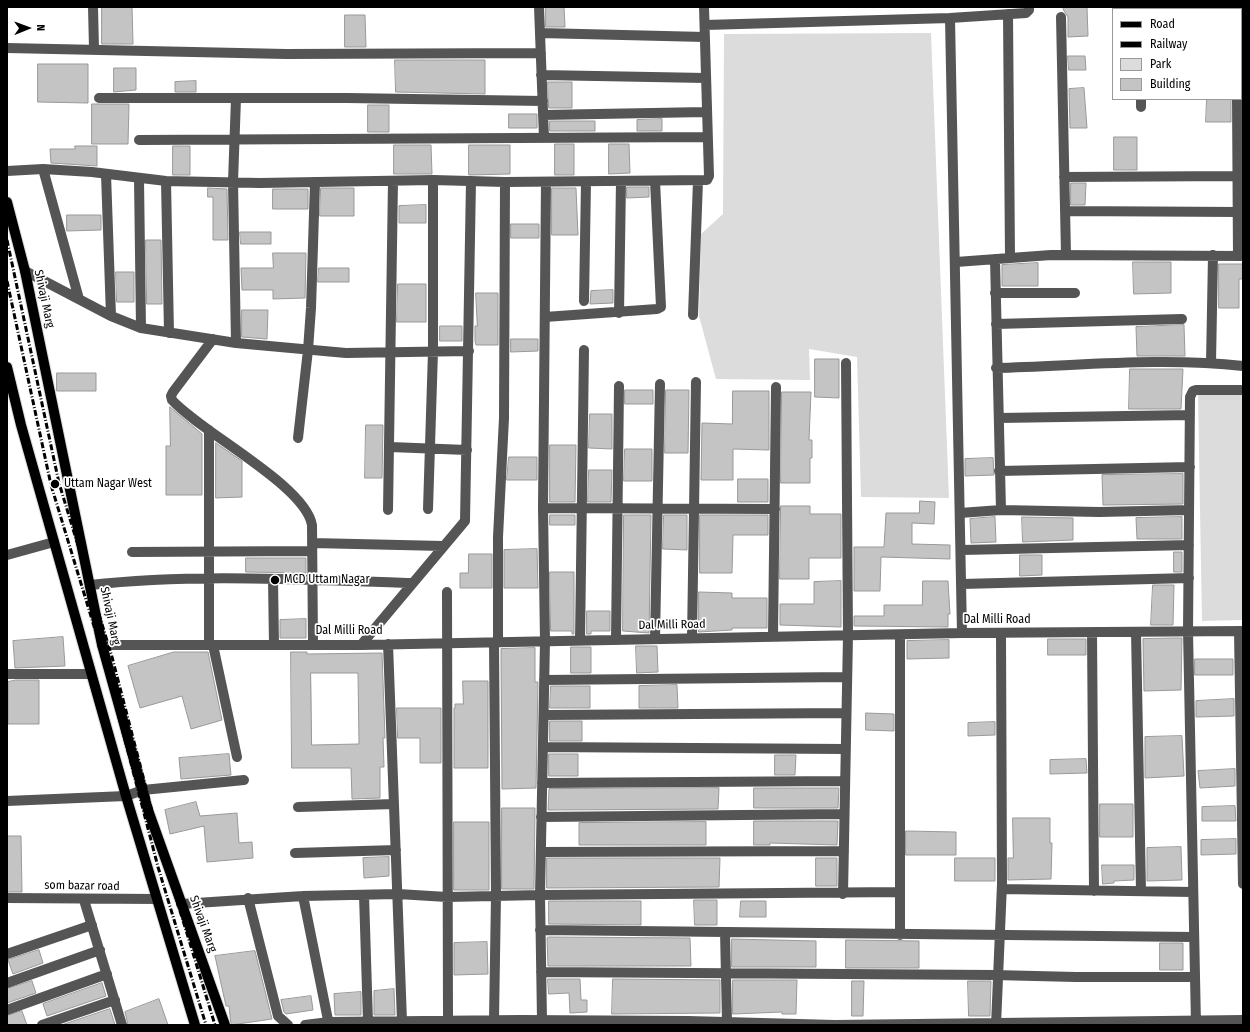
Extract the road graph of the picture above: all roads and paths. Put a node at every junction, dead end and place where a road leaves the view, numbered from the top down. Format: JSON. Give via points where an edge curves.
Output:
{"nodes":[{"id":1,"x":93,"y":7,"type":"edge"},
{"id":2,"x":539,"y":7,"type":"edge"},
{"id":3,"x":704,"y":7,"type":"edge"},
{"id":4,"x":1029,"y":7,"type":"edge"},
{"id":5,"x":1008,"y":14,"type":"junction"},
{"id":6,"x":1061,"y":17,"type":"dead end"},
{"id":7,"x":950,"y":18,"type":"junction"},
{"id":8,"x":705,"y":25,"type":"junction"},
{"id":9,"x":540,"y":33,"type":"junction"},
{"id":10,"x":705,"y":37,"type":"junction"},
{"id":11,"x":7,"y":48,"type":"edge"},
{"id":12,"x":94,"y":49,"type":"junction"},
{"id":13,"x":540,"y":53,"type":"junction"},
{"id":14,"x":541,"y":75,"type":"junction"},
{"id":15,"x":706,"y":78,"type":"junction"},
{"id":16,"x":99,"y":98,"type":"dead end"},
{"id":17,"x":236,"y":98,"type":"junction"},
{"id":18,"x":543,"y":101,"type":"junction"},
{"id":19,"x":1239,"y":105,"type":"edge"},
{"id":20,"x":706,"y":112,"type":"junction"},
{"id":21,"x":543,"y":115,"type":"junction"},
{"id":22,"x":707,"y":137,"type":"junction"},
{"id":23,"x":234,"y":138,"type":"junction"},
{"id":24,"x":544,"y":138,"type":"junction"},
{"id":25,"x":138,"y":140,"type":"dead end"},
{"id":26,"x":1240,"y":163,"type":"edge"},
{"id":27,"x":43,"y":169,"type":"junction"},
{"id":28,"x":7,"y":171,"type":"edge"},
{"id":29,"x":106,"y":174,"type":"junction"},
{"id":30,"x":1237,"y":176,"type":"junction"},
{"id":31,"x":1064,"y":177,"type":"junction"},
{"id":32,"x":139,"y":179,"type":"junction"},
{"id":33,"x":433,"y":180,"type":"junction"},
{"id":34,"x":166,"y":181,"type":"junction"},
{"id":35,"x":393,"y":181,"type":"junction"},
{"id":36,"x":471,"y":181,"type":"junction"},
{"id":37,"x":621,"y":181,"type":"junction"},
{"id":38,"x":655,"y":181,"type":"junction"},
{"id":39,"x":698,"y":181,"type":"junction"},
{"id":40,"x":233,"y":182,"type":"junction"},
{"id":41,"x":315,"y":182,"type":"junction"},
{"id":42,"x":504,"y":182,"type":"junction"},
{"id":43,"x":546,"y":182,"type":"junction"},
{"id":44,"x":586,"y":182,"type":"junction"},
{"id":45,"x":7,"y":202,"type":"edge"},
{"id":46,"x":1065,"y":211,"type":"junction"},
{"id":47,"x":1238,"y":212,"type":"junction"},
{"id":48,"x":1066,"y":255,"type":"junction"},
{"id":49,"x":1213,"y":256,"type":"junction"},
{"id":50,"x":1241,"y":256,"type":"edge"},
{"id":51,"x":1010,"y":258,"type":"junction"},
{"id":52,"x":995,"y":259,"type":"junction"},
{"id":53,"x":956,"y":262,"type":"junction"},
{"id":54,"x":25,"y":271,"type":"junction"},
{"id":55,"x":995,"y":293,"type":"junction"},
{"id":56,"x":1075,"y":293,"type":"dead end"},
{"id":57,"x":79,"y":299,"type":"junction"},
{"id":58,"x":584,"y":301,"type":"dead end"},
{"id":59,"x":619,"y":313,"type":"junction"},
{"id":60,"x":693,"y":315,"type":"dead end"},
{"id":61,"x":111,"y":316,"type":"junction"},
{"id":62,"x":545,"y":317,"type":"junction"},
{"id":63,"x":1182,"y":319,"type":"dead end"},
{"id":64,"x":996,"y":324,"type":"junction"},
{"id":65,"x":141,"y":328,"type":"junction"},
{"id":66,"x":169,"y":333,"type":"junction"},
{"id":67,"x":213,"y":339,"type":"junction"},
{"id":68,"x":236,"y":343,"type":"junction"},
{"id":69,"x":308,"y":350,"type":"junction"},
{"id":70,"x":584,"y":350,"type":"dead end"},
{"id":71,"x":432,"y":351,"type":"junction"},
{"id":72,"x":469,"y":351,"type":"junction"},
{"id":73,"x":391,"y":352,"type":"junction"},
{"id":74,"x":846,"y":363,"type":"dead end"},
{"id":75,"x":1212,"y":363,"type":"junction"},
{"id":76,"x":1243,"y":366,"type":"edge"},
{"id":77,"x":7,"y":367,"type":"edge"},
{"id":78,"x":996,"y":368,"type":"junction"},
{"id":79,"x":696,"y":382,"type":"dead end"},
{"id":80,"x":660,"y":384,"type":"dead end"},
{"id":81,"x":619,"y":386,"type":"dead end"},
{"id":82,"x":776,"y":387,"type":"dead end"},
{"id":83,"x":1243,"y":390,"type":"edge"},
{"id":84,"x":1190,"y":416,"type":"junction"},
{"id":85,"x":998,"y":418,"type":"junction"},
{"id":86,"x":209,"y":430,"type":"junction"},
{"id":87,"x":298,"y":438,"type":"dead end"},
{"id":88,"x":390,"y":447,"type":"junction"},
{"id":89,"x":430,"y":448,"type":"junction"},
{"id":90,"x":467,"y":450,"type":"junction"},
{"id":91,"x":1190,"y":467,"type":"junction"},
{"id":92,"x":999,"y":471,"type":"junction"},
{"id":93,"x":543,"y":508,"type":"junction"},
{"id":94,"x":581,"y":508,"type":"junction"},
{"id":95,"x":657,"y":508,"type":"junction"},
{"id":96,"x":428,"y":509,"type":"dead end"},
{"id":97,"x":618,"y":509,"type":"junction"},
{"id":98,"x":694,"y":509,"type":"junction"},
{"id":99,"x":775,"y":509,"type":"junction"},
{"id":100,"x":388,"y":510,"type":"dead end"},
{"id":101,"x":1001,"y":510,"type":"junction"},
{"id":102,"x":1189,"y":510,"type":"junction"},
{"id":103,"x":960,"y":513,"type":"junction"},
{"id":104,"x":54,"y":542,"type":"junction"},
{"id":105,"x":1189,"y":545,"type":"junction"},
{"id":106,"x":443,"y":546,"type":"junction"},
{"id":107,"x":312,"y":547,"type":"junction"},
{"id":108,"x":961,"y":550,"type":"junction"},
{"id":109,"x":210,"y":551,"type":"junction"},
{"id":110,"x":132,"y":552,"type":"dead end"},
{"id":111,"x":7,"y":555,"type":"edge"},
{"id":112,"x":1189,"y":578,"type":"junction"},
{"id":113,"x":209,"y":579,"type":"junction"},
{"id":114,"x":273,"y":580,"type":"junction"},
{"id":115,"x":312,"y":580,"type":"junction"},
{"id":116,"x":412,"y":583,"type":"junction"},
{"id":117,"x":962,"y":584,"type":"junction"},
{"id":118,"x":90,"y":585,"type":"junction"},
{"id":119,"x":447,"y":592,"type":"dead end"},
{"id":120,"x":1188,"y":631,"type":"junction"},
{"id":121,"x":1241,"y":631,"type":"edge"},
{"id":122,"x":1136,"y":632,"type":"junction"},
{"id":123,"x":962,"y":633,"type":"junction"},
{"id":124,"x":1092,"y":633,"type":"junction"},
{"id":125,"x":1001,"y":634,"type":"junction"},
{"id":126,"x":900,"y":635,"type":"junction"},
{"id":127,"x":773,"y":636,"type":"junction"},
{"id":128,"x":848,"y":636,"type":"junction"},
{"id":129,"x":692,"y":638,"type":"junction"},
{"id":130,"x":616,"y":639,"type":"junction"},
{"id":131,"x":655,"y":639,"type":"junction"},
{"id":132,"x":580,"y":640,"type":"junction"},
{"id":133,"x":545,"y":641,"type":"junction"},
{"id":134,"x":496,"y":642,"type":"junction"},
{"id":135,"x":446,"y":643,"type":"junction"},
{"id":136,"x":102,"y":644,"type":"junction"},
{"id":137,"x":313,"y":644,"type":"junction"},
{"id":138,"x":211,"y":645,"type":"junction"},
{"id":139,"x":274,"y":645,"type":"junction"},
{"id":140,"x":362,"y":645,"type":"junction"},
{"id":141,"x":388,"y":646,"type":"junction"},
{"id":142,"x":7,"y":674,"type":"edge"},
{"id":143,"x":91,"y":674,"type":"junction"},
{"id":144,"x":847,"y":677,"type":"junction"},
{"id":145,"x":544,"y":680,"type":"junction"},
{"id":146,"x":846,"y":713,"type":"junction"},
{"id":147,"x":544,"y":715,"type":"junction"},
{"id":148,"x":543,"y":747,"type":"junction"},
{"id":149,"x":846,"y":749,"type":"junction"},
{"id":150,"x":237,"y":758,"type":"dead end"},
{"id":151,"x":244,"y":780,"type":"dead end"},
{"id":152,"x":845,"y":781,"type":"junction"},
{"id":153,"x":542,"y":783,"type":"junction"},
{"id":154,"x":143,"y":790,"type":"junction"},
{"id":155,"x":126,"y":796,"type":"junction"},
{"id":156,"x":7,"y":801,"type":"edge"},
{"id":157,"x":394,"y":804,"type":"junction"},
{"id":158,"x":298,"y":807,"type":"dead end"},
{"id":159,"x":844,"y":814,"type":"junction"},
{"id":160,"x":541,"y":817,"type":"junction"},
{"id":161,"x":396,"y":850,"type":"junction"},
{"id":162,"x":844,"y":851,"type":"junction"},
{"id":163,"x":540,"y":852,"type":"junction"},
{"id":164,"x":295,"y":853,"type":"dead end"},
{"id":165,"x":1243,"y":884,"type":"edge"},
{"id":166,"x":1002,"y":889,"type":"junction"},
{"id":167,"x":1094,"y":890,"type":"junction"},
{"id":168,"x":1141,"y":891,"type":"junction"},
{"id":169,"x":398,"y":892,"type":"junction"},
{"id":170,"x":900,"y":892,"type":"junction"},
{"id":171,"x":1194,"y":892,"type":"junction"},
{"id":172,"x":843,"y":894,"type":"junction"},
{"id":173,"x":364,"y":895,"type":"junction"},
{"id":174,"x":540,"y":895,"type":"junction"},
{"id":175,"x":303,"y":896,"type":"junction"},
{"id":176,"x":496,"y":896,"type":"junction"},
{"id":177,"x":447,"y":897,"type":"junction"},
{"id":178,"x":7,"y":898,"type":"edge"},
{"id":179,"x":248,"y":898,"type":"junction"},
{"id":180,"x":157,"y":899,"type":"junction"},
{"id":181,"x":84,"y":900,"type":"junction"},
{"id":182,"x":181,"y":904,"type":"junction"},
{"id":183,"x":92,"y":925,"type":"junction"},
{"id":184,"x":540,"y":930,"type":"junction"},
{"id":185,"x":725,"y":932,"type":"junction"},
{"id":186,"x":900,"y":935,"type":"junction"},
{"id":187,"x":1000,"y":936,"type":"junction"},
{"id":188,"x":1194,"y":937,"type":"junction"},
{"id":189,"x":100,"y":950,"type":"junction"},
{"id":190,"x":7,"y":954,"type":"edge"},
{"id":191,"x":541,"y":972,"type":"junction"},
{"id":192,"x":726,"y":973,"type":"junction"},
{"id":193,"x":107,"y":974,"type":"junction"},
{"id":194,"x":998,"y":975,"type":"junction"},
{"id":195,"x":1195,"y":977,"type":"junction"},
{"id":196,"x":7,"y":983,"type":"edge"},
{"id":197,"x":115,"y":1000,"type":"junction"},
{"id":198,"x":7,"y":1010,"type":"edge"},
{"id":199,"x":494,"y":1020,"type":"junction"},
{"id":200,"x":542,"y":1020,"type":"junction"},
{"id":201,"x":1243,"y":1020,"type":"edge"},
{"id":202,"x":402,"y":1021,"type":"junction"},
{"id":203,"x":448,"y":1021,"type":"junction"},
{"id":204,"x":368,"y":1022,"type":"junction"},
{"id":205,"x":727,"y":1022,"type":"junction"},
{"id":206,"x":431,"y":1023,"type":"edge"},
{"id":207,"x":508,"y":1023,"type":"edge"},
{"id":208,"x":597,"y":1023,"type":"edge"},
{"id":209,"x":684,"y":1023,"type":"edge"},
{"id":210,"x":1167,"y":1023,"type":"edge"},
{"id":211,"x":1196,"y":1023,"type":"edge"},
{"id":212,"x":329,"y":1024,"type":"edge"},
{"id":213,"x":996,"y":1024,"type":"edge"},
{"id":214,"x":42,"y":1025,"type":"edge"},
{"id":215,"x":123,"y":1025,"type":"edge"},
{"id":216,"x":195,"y":1025,"type":"edge"},
{"id":217,"x":225,"y":1025,"type":"edge"},
{"id":218,"x":288,"y":1025,"type":"edge"},
{"id":219,"x":305,"y":1025,"type":"edge"}],
"edges":[{"from":1,"to":12,"type":"street"},
{"from":2,"to":9,"type":"street"},
{"from":3,"to":8,"type":"street"},
{"from":4,"to":5,"type":"street","via":[[1026,13]]},
{"from":5,"to":7,"type":"street"},
{"from":5,"to":51,"type":"street"},
{"from":6,"to":31,"type":"street"},
{"from":7,"to":8,"type":"street"},
{"from":7,"to":53,"type":"street"},
{"from":8,"to":10,"type":"street"},
{"from":9,"to":10,"type":"street"},
{"from":9,"to":13,"type":"street"},
{"from":10,"to":15,"type":"street"},
{"from":11,"to":12,"type":"street"},
{"from":12,"to":13,"type":"street","via":[[286,54]]},
{"from":13,"to":14,"type":"street"},
{"from":14,"to":15,"type":"street"},
{"from":14,"to":18,"type":"street"},
{"from":15,"to":20,"type":"street"},
{"from":16,"to":17,"type":"street"},
{"from":17,"to":18,"type":"street"},
{"from":17,"to":23,"type":"street"},
{"from":18,"to":21,"type":"street"},
{"from":19,"to":26,"type":"street"},
{"from":20,"to":21,"type":"street"},
{"from":20,"to":22,"type":"street"},
{"from":21,"to":24,"type":"street"},
{"from":22,"to":24,"type":"street"},
{"from":22,"to":39,"type":"street","via":[[709,176],[707,180]]},
{"from":23,"to":24,"type":"street"},
{"from":23,"to":25,"type":"street"},
{"from":23,"to":40,"type":"street"},
{"from":26,"to":30,"type":"street"},
{"from":27,"to":28,"type":"street"},
{"from":27,"to":29,"type":"street"},
{"from":27,"to":57,"type":"street"},
{"from":29,"to":32,"type":"street"},
{"from":29,"to":61,"type":"street"},
{"from":30,"to":31,"type":"street"},
{"from":30,"to":47,"type":"street"},
{"from":31,"to":46,"type":"street"},
{"from":32,"to":34,"type":"street"},
{"from":32,"to":65,"type":"street"},
{"from":33,"to":35,"type":"street"},
{"from":33,"to":36,"type":"street"},
{"from":33,"to":71,"type":"street"},
{"from":34,"to":40,"type":"street"},
{"from":34,"to":66,"type":"street"},
{"from":35,"to":41,"type":"street"},
{"from":35,"to":73,"type":"street"},
{"from":36,"to":42,"type":"street"},
{"from":36,"to":72,"type":"street"},
{"from":37,"to":38,"type":"street"},
{"from":37,"to":44,"type":"street"},
{"from":37,"to":59,"type":"street"},
{"from":38,"to":39,"type":"street"},
{"from":38,"to":59,"type":"street","via":[[661,307]]},
{"from":39,"to":60,"type":"street"},
{"from":40,"to":41,"type":"street"},
{"from":40,"to":68,"type":"street"},
{"from":41,"to":69,"type":"street"},
{"from":42,"to":43,"type":"street"},
{"from":42,"to":134,"type":"street","via":[[504,418]]},
{"from":43,"to":44,"type":"street"},
{"from":43,"to":62,"type":"street"},
{"from":44,"to":58,"type":"street"},
{"from":45,"to":54,"type":"main road","name":"Shivaji Marg"},
{"from":46,"to":47,"type":"street"},
{"from":46,"to":48,"type":"street"},
{"from":47,"to":50,"type":"street"},
{"from":48,"to":49,"type":"street"},
{"from":48,"to":51,"type":"street"},
{"from":49,"to":50,"type":"street"},
{"from":49,"to":75,"type":"street"},
{"from":51,"to":52,"type":"street"},
{"from":52,"to":53,"type":"street"},
{"from":52,"to":55,"type":"street"},
{"from":53,"to":103,"type":"street"},
{"from":54,"to":57,"type":"street"},
{"from":54,"to":118,"type":"main road","name":"Shivaji Marg"},
{"from":55,"to":56,"type":"street"},
{"from":55,"to":64,"type":"street"},
{"from":57,"to":61,"type":"street"},
{"from":59,"to":62,"type":"street"},
{"from":61,"to":65,"type":"street"},
{"from":62,"to":93,"type":"street"},
{"from":63,"to":64,"type":"street"},
{"from":64,"to":78,"type":"street"},
{"from":65,"to":66,"type":"street"},
{"from":66,"to":67,"type":"street"},
{"from":67,"to":68,"type":"street"},
{"from":67,"to":86,"type":"street","via":[[171,396],[175,403]]},
{"from":68,"to":69,"type":"street"},
{"from":69,"to":73,"type":"street"},
{"from":69,"to":87,"type":"street"},
{"from":70,"to":94,"type":"street"},
{"from":71,"to":72,"type":"street"},
{"from":71,"to":73,"type":"street"},
{"from":71,"to":89,"type":"street"},
{"from":72,"to":90,"type":"street"},
{"from":73,"to":88,"type":"street"},
{"from":74,"to":128,"type":"street"},
{"from":75,"to":76,"type":"street"},
{"from":75,"to":78,"type":"street","via":[[1165,362]]},
{"from":77,"to":104,"type":"main road","via":[[20,425]]},
{"from":78,"to":85,"type":"street"},
{"from":79,"to":98,"type":"street"},
{"from":80,"to":95,"type":"street"},
{"from":81,"to":97,"type":"street"},
{"from":82,"to":99,"type":"street"},
{"from":83,"to":84,"type":"street","via":[[1193,391],[1190,397]]},
{"from":84,"to":85,"type":"street"},
{"from":84,"to":91,"type":"street"},
{"from":85,"to":92,"type":"street"},
{"from":86,"to":107,"type":"street","via":[[249,459],[300,502],[311,519]]},
{"from":86,"to":109,"type":"street"},
{"from":88,"to":89,"type":"street"},
{"from":88,"to":100,"type":"street"},
{"from":89,"to":90,"type":"street"},
{"from":89,"to":96,"type":"street"},
{"from":90,"to":106,"type":"street","via":[[465,521]]},
{"from":91,"to":92,"type":"street"},
{"from":91,"to":102,"type":"street"},
{"from":92,"to":101,"type":"street"},
{"from":93,"to":94,"type":"street"},
{"from":93,"to":133,"type":"street"},
{"from":94,"to":97,"type":"street"},
{"from":94,"to":132,"type":"street"},
{"from":95,"to":97,"type":"street"},
{"from":95,"to":98,"type":"street"},
{"from":95,"to":131,"type":"street"},
{"from":97,"to":130,"type":"street"},
{"from":98,"to":99,"type":"street"},
{"from":98,"to":129,"type":"street"},
{"from":99,"to":127,"type":"street"},
{"from":101,"to":102,"type":"street"},
{"from":101,"to":103,"type":"street"},
{"from":102,"to":105,"type":"street"},
{"from":103,"to":108,"type":"street"},
{"from":104,"to":111,"type":"street"},
{"from":104,"to":143,"type":"main road"},
{"from":105,"to":108,"type":"street"},
{"from":105,"to":112,"type":"street"},
{"from":106,"to":107,"type":"street"},
{"from":106,"to":116,"type":"street"},
{"from":107,"to":109,"type":"street"},
{"from":107,"to":115,"type":"street"},
{"from":108,"to":117,"type":"street"},
{"from":109,"to":110,"type":"street"},
{"from":109,"to":113,"type":"street"},
{"from":112,"to":117,"type":"street"},
{"from":112,"to":120,"type":"street"},
{"from":113,"to":114,"type":"street"},
{"from":113,"to":118,"type":"street","via":[[138,580]]},
{"from":113,"to":138,"type":"street"},
{"from":114,"to":115,"type":"street"},
{"from":114,"to":139,"type":"street"},
{"from":115,"to":116,"type":"street"},
{"from":115,"to":137,"type":"street"},
{"from":116,"to":140,"type":"street"},
{"from":117,"to":123,"type":"street"},
{"from":118,"to":136,"type":"main road","name":"Shivaji Marg"},
{"from":119,"to":135,"type":"street"},
{"from":120,"to":121,"type":"street","name":"Dal Milli Road"},
{"from":120,"to":122,"type":"street","name":"Dal Milli Road"},
{"from":120,"to":171,"type":"street"},
{"from":121,"to":165,"type":"street"},
{"from":122,"to":124,"type":"street","name":"Dal Milli Road"},
{"from":122,"to":168,"type":"street"},
{"from":123,"to":125,"type":"street","name":"Dal Milli Road"},
{"from":123,"to":126,"type":"street","name":"Dal Milli Road"},
{"from":124,"to":125,"type":"street","name":"Dal Milli Road"},
{"from":124,"to":167,"type":"street"},
{"from":125,"to":166,"type":"street"},
{"from":126,"to":128,"type":"street","name":"Dal Milli Road"},
{"from":126,"to":170,"type":"street"},
{"from":127,"to":128,"type":"street","name":"Dal Milli Road"},
{"from":127,"to":129,"type":"street","name":"Dal Milli Road"},
{"from":128,"to":144,"type":"street"},
{"from":129,"to":131,"type":"street","name":"Dal Milli Road"},
{"from":130,"to":131,"type":"street","name":"Dal Milli Road"},
{"from":130,"to":132,"type":"street","name":"Dal Milli Road"},
{"from":132,"to":133,"type":"street","name":"Dal Milli Road"},
{"from":133,"to":134,"type":"street","name":"Dal Milli Road"},
{"from":133,"to":145,"type":"street"},
{"from":134,"to":135,"type":"street","name":"Dal Milli Road"},
{"from":134,"to":176,"type":"street"},
{"from":135,"to":141,"type":"street","name":"Dal Milli Road"},
{"from":135,"to":177,"type":"street"},
{"from":136,"to":138,"type":"street","name":"Dal Milli Road"},
{"from":136,"to":154,"type":"main road","name":"Shivaji Marg"},
{"from":137,"to":139,"type":"street","name":"Dal Milli Road"},
{"from":137,"to":140,"type":"street","name":"Dal Milli Road"},
{"from":138,"to":139,"type":"street","name":"Dal Milli Road"},
{"from":138,"to":150,"type":"street"},
{"from":140,"to":141,"type":"street","name":"Dal Milli Road"},
{"from":141,"to":157,"type":"street"},
{"from":142,"to":143,"type":"street"},
{"from":143,"to":155,"type":"main road"},
{"from":144,"to":145,"type":"street"},
{"from":144,"to":146,"type":"street"},
{"from":145,"to":147,"type":"street"},
{"from":146,"to":147,"type":"street"},
{"from":146,"to":149,"type":"street"},
{"from":147,"to":148,"type":"street"},
{"from":148,"to":149,"type":"street"},
{"from":148,"to":153,"type":"street"},
{"from":149,"to":152,"type":"street"},
{"from":151,"to":154,"type":"street"},
{"from":152,"to":153,"type":"street"},
{"from":152,"to":159,"type":"street"},
{"from":153,"to":160,"type":"street"},
{"from":154,"to":155,"type":"street"},
{"from":154,"to":182,"type":"main road","name":"Shivaji Marg"},
{"from":155,"to":156,"type":"street"},
{"from":155,"to":180,"type":"main road"},
{"from":157,"to":158,"type":"street"},
{"from":157,"to":161,"type":"street"},
{"from":159,"to":160,"type":"street"},
{"from":159,"to":162,"type":"street"},
{"from":160,"to":163,"type":"street"},
{"from":161,"to":164,"type":"street"},
{"from":161,"to":169,"type":"street"},
{"from":162,"to":163,"type":"street"},
{"from":162,"to":172,"type":"street"},
{"from":163,"to":174,"type":"street"},
{"from":166,"to":167,"type":"street"},
{"from":166,"to":187,"type":"street"},
{"from":167,"to":168,"type":"street"},
{"from":168,"to":171,"type":"street"},
{"from":169,"to":173,"type":"street"},
{"from":169,"to":177,"type":"street"},
{"from":169,"to":202,"type":"street"},
{"from":170,"to":172,"type":"street"},
{"from":170,"to":186,"type":"street"},
{"from":171,"to":188,"type":"street"},
{"from":172,"to":174,"type":"street"},
{"from":173,"to":175,"type":"street"},
{"from":173,"to":204,"type":"street"},
{"from":174,"to":176,"type":"street"},
{"from":174,"to":184,"type":"street"},
{"from":175,"to":179,"type":"street"},
{"from":175,"to":212,"type":"street"},
{"from":176,"to":177,"type":"street"},
{"from":176,"to":199,"type":"street"},
{"from":177,"to":203,"type":"street"},
{"from":178,"to":181,"type":"street","name":"som bazar road"},
{"from":179,"to":182,"type":"street"},
{"from":179,"to":218,"type":"street","via":[[278,1016]]},
{"from":180,"to":181,"type":"street","name":"som bazar road"},
{"from":180,"to":216,"type":"main road"},
{"from":181,"to":183,"type":"street"},
{"from":182,"to":217,"type":"main road","name":"Shivaji Marg"},
{"from":183,"to":189,"type":"street"},
{"from":183,"to":190,"type":"street"},
{"from":184,"to":185,"type":"street"},
{"from":184,"to":191,"type":"street"},
{"from":185,"to":186,"type":"street"},
{"from":185,"to":192,"type":"street"},
{"from":186,"to":187,"type":"street"},
{"from":187,"to":188,"type":"street"},
{"from":187,"to":194,"type":"street"},
{"from":188,"to":195,"type":"street"},
{"from":189,"to":193,"type":"street"},
{"from":189,"to":196,"type":"street"},
{"from":191,"to":192,"type":"street"},
{"from":191,"to":200,"type":"street"},
{"from":192,"to":194,"type":"street"},
{"from":192,"to":205,"type":"street"},
{"from":193,"to":197,"type":"street"},
{"from":193,"to":198,"type":"street"},
{"from":194,"to":195,"type":"street","via":[[1076,978]]},
{"from":194,"to":213,"type":"street"},
{"from":195,"to":211,"type":"street"},
{"from":197,"to":214,"type":"street"},
{"from":197,"to":215,"type":"street"},
{"from":199,"to":203,"type":"street"},
{"from":199,"to":207,"type":"street"},
{"from":200,"to":207,"type":"street"},
{"from":200,"to":208,"type":"street"},
{"from":201,"to":211,"type":"street"},
{"from":202,"to":204,"type":"street"},
{"from":202,"to":206,"type":"street"},
{"from":203,"to":206,"type":"street"},
{"from":204,"to":212,"type":"street"},
{"from":205,"to":209,"type":"street"},
{"from":205,"to":213,"type":"street","via":[[835,1025]]},
{"from":208,"to":209,"type":"street"},
{"from":210,"to":211,"type":"street"},
{"from":210,"to":213,"type":"street"},
{"from":212,"to":219,"type":"street"}]}
